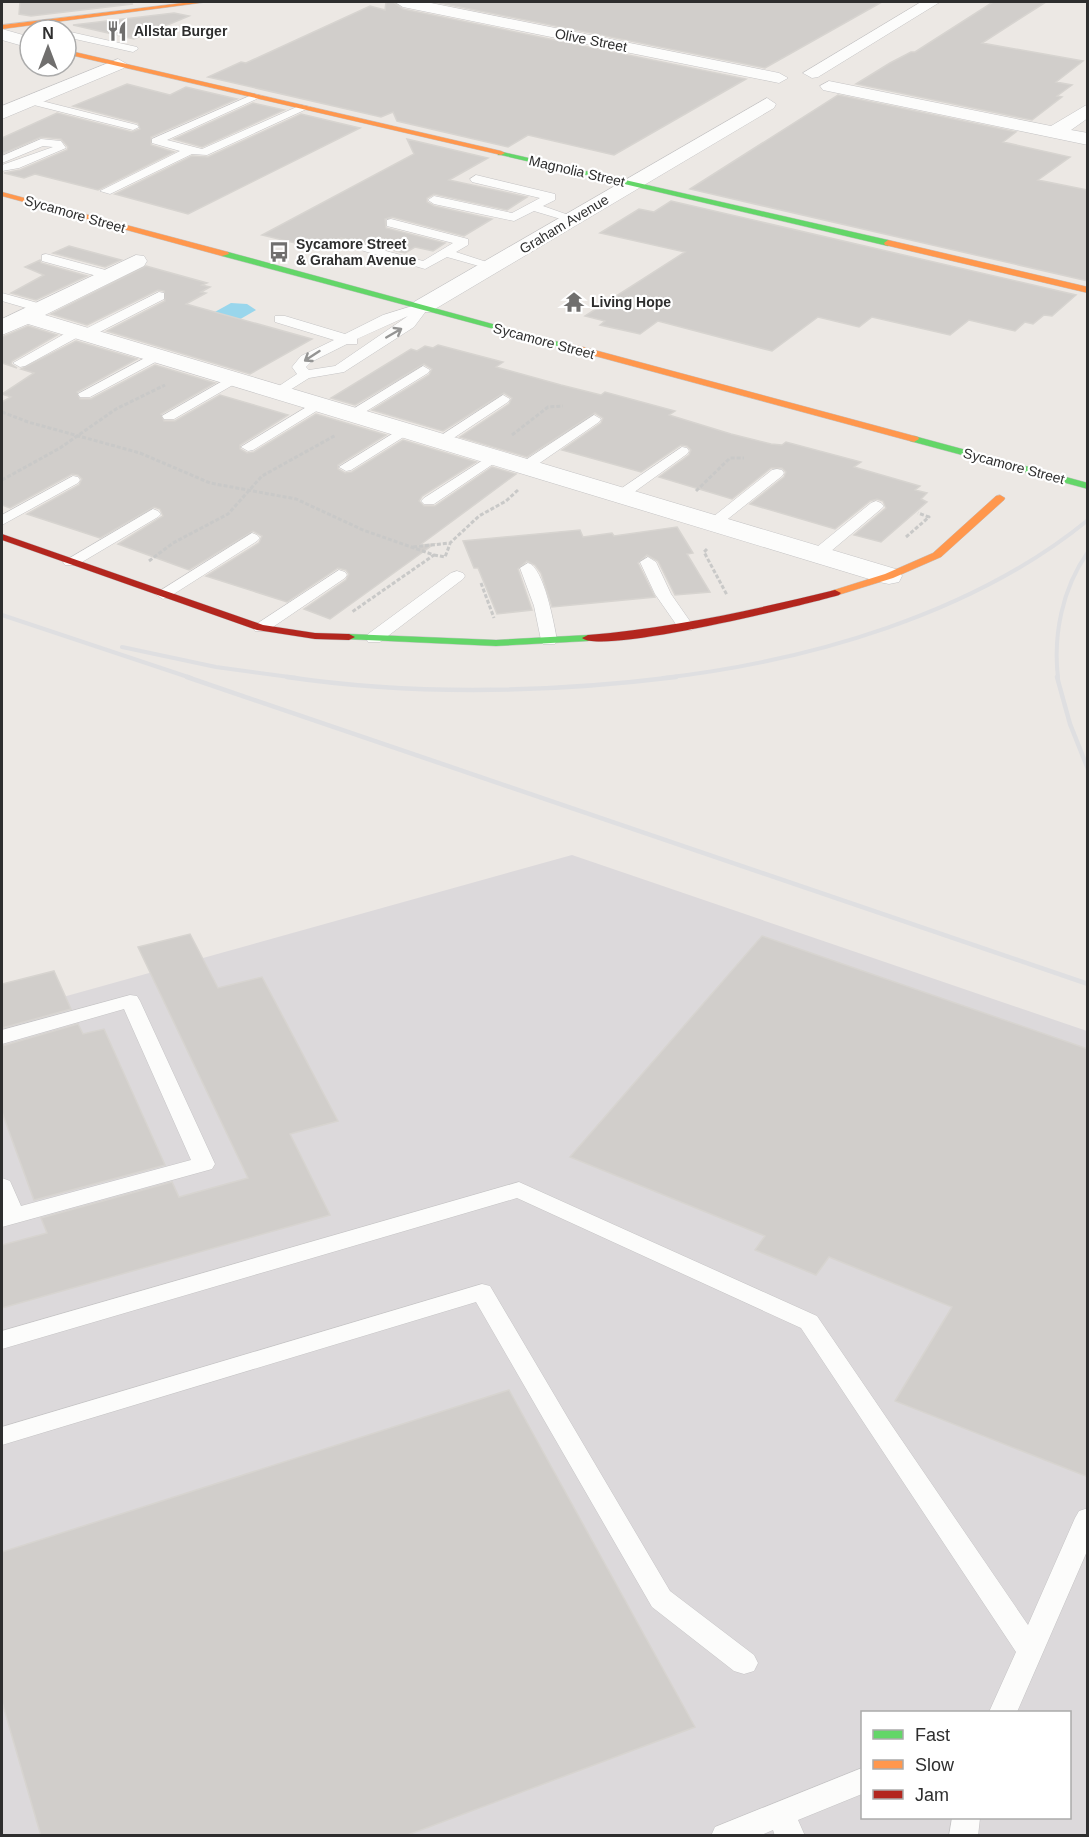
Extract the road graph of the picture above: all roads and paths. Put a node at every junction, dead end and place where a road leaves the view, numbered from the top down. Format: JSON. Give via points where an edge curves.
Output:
{"nodes":[{"id":1,"x":204,"y":2,"type":"edge"},
{"id":2,"x":403,"y":2,"type":"edge"},
{"id":3,"x":932,"y":2,"type":"edge"},
{"id":4,"x":78,"y":21,"type":"edge"},
{"id":5,"x":18,"y":26,"type":"edge"},
{"id":6,"x":2,"y":27,"type":"edge"},
{"id":7,"x":2,"y":34,"type":"edge"},
{"id":8,"x":78,"y":37,"type":"edge"},
{"id":9,"x":18,"y":39,"type":"edge"},
{"id":10,"x":133,"y":49,"type":"dead end"},
{"id":11,"x":78,"y":55,"type":"edge"},
{"id":12,"x":118,"y":64,"type":"junction"},
{"id":13,"x":811,"y":82,"type":"junction"},
{"id":14,"x":258,"y":96,"type":"junction"},
{"id":15,"x":30,"y":101,"type":"junction"},
{"id":16,"x":766,"y":104,"type":"dead end"},
{"id":17,"x":305,"y":107,"type":"junction"},
{"id":18,"x":1088,"y":109,"type":"edge"},
{"id":19,"x":2,"y":113,"type":"edge"},
{"id":20,"x":133,"y":127,"type":"dead end"},
{"id":21,"x":1055,"y":132,"type":"junction"},
{"id":22,"x":1088,"y":139,"type":"edge"},
{"id":23,"x":190,"y":150,"type":"junction"},
{"id":24,"x":2,"y":160,"type":"edge"},
{"id":25,"x":2,"y":168,"type":"edge"},
{"id":26,"x":476,"y":179,"type":"dead end"},
{"id":27,"x":633,"y":183,"type":"junction"},
{"id":28,"x":106,"y":191,"type":"dead end"},
{"id":29,"x":2,"y":194,"type":"edge"},
{"id":30,"x":435,"y":200,"type":"dead end"},
{"id":31,"x":27,"y":201,"type":"junction"},
{"id":32,"x":532,"y":207,"type":"junction"},
{"id":33,"x":10,"y":208,"type":"dead end"},
{"id":34,"x":574,"y":219,"type":"junction"},
{"id":35,"x":392,"y":223,"type":"dead end"},
{"id":36,"x":353,"y":246,"type":"dead end"},
{"id":37,"x":446,"y":253,"type":"junction"},
{"id":38,"x":46,"y":258,"type":"dead end"},
{"id":39,"x":136,"y":261,"type":"dead end"},
{"id":40,"x":493,"y":266,"type":"junction"},
{"id":41,"x":108,"y":275,"type":"junction"},
{"id":42,"x":1088,"y":290,"type":"edge"},
{"id":43,"x":159,"y":296,"type":"dead end"},
{"id":44,"x":2,"y":297,"type":"edge"},
{"id":45,"x":422,"y":307,"type":"junction"},
{"id":46,"x":33,"y":312,"type":"junction"},
{"id":47,"x":280,"y":319,"type":"dead end"},
{"id":48,"x":2,"y":328,"type":"edge"},
{"id":49,"x":82,"y":333,"type":"junction"},
{"id":50,"x":349,"y":339,"type":"junction"},
{"id":51,"x":371,"y":347,"type":"junction"},
{"id":52,"x":156,"y":357,"type":"junction"},
{"id":53,"x":20,"y":363,"type":"dead end"},
{"id":54,"x":423,"y":370,"type":"dead end"},
{"id":55,"x":305,"y":375,"type":"junction"},
{"id":56,"x":233,"y":379,"type":"junction"},
{"id":57,"x":169,"y":382,"type":"dead end"},
{"id":58,"x":277,"y":392,"type":"junction"},
{"id":59,"x":85,"y":394,"type":"dead end"},
{"id":60,"x":503,"y":399,"type":"dead end"},
{"id":61,"x":318,"y":404,"type":"junction"},
{"id":62,"x":563,"y":406,"type":"dead end"},
{"id":63,"x":2,"y":412,"type":"edge"},
{"id":64,"x":169,"y":416,"type":"dead end"},
{"id":65,"x":594,"y":419,"type":"dead end"},
{"id":66,"x":346,"y":423,"type":"junction"},
{"id":67,"x":405,"y":430,"type":"junction"},
{"id":68,"x":80,"y":436,"type":"junction"},
{"id":69,"x":441,"y":440,"type":"junction"},
{"id":70,"x":248,"y":447,"type":"dead end"},
{"id":71,"x":501,"y":448,"type":"junction"},
{"id":72,"x":682,"y":451,"type":"dead end"},
{"id":73,"x":744,"y":458,"type":"dead end"},
{"id":74,"x":346,"y":468,"type":"dead end"},
{"id":75,"x":777,"y":473,"type":"dead end"},
{"id":76,"x":523,"y":476,"type":"junction"},
{"id":77,"x":2,"y":480,"type":"edge"},
{"id":78,"x":74,"y":480,"type":"dead end"},
{"id":79,"x":1088,"y":486,"type":"edge"},
{"id":80,"x":248,"y":492,"type":"junction"},
{"id":81,"x":693,"y":493,"type":"dead end"},
{"id":82,"x":621,"y":495,"type":"junction"},
{"id":83,"x":1000,"y":498,"type":"dead end"},
{"id":84,"x":429,"y":501,"type":"dead end"},
{"id":85,"x":876,"y":506,"type":"dead end"},
{"id":86,"x":918,"y":513,"type":"dead end"},
{"id":87,"x":153,"y":514,"type":"dead end"},
{"id":88,"x":2,"y":520,"type":"edge"},
{"id":89,"x":713,"y":534,"type":"junction"},
{"id":90,"x":2,"y":537,"type":"edge"},
{"id":91,"x":252,"y":538,"type":"dead end"},
{"id":92,"x":450,"y":543,"type":"junction"},
{"id":93,"x":898,"y":544,"type":"dead end"},
{"id":94,"x":411,"y":547,"type":"junction"},
{"id":95,"x":818,"y":554,"type":"junction"},
{"id":96,"x":434,"y":555,"type":"junction"},
{"id":97,"x":149,"y":561,"type":"dead end"},
{"id":98,"x":71,"y":562,"type":"junction"},
{"id":99,"x":648,"y":562,"type":"dead end"},
{"id":100,"x":528,"y":568,"type":"dead end"},
{"id":101,"x":339,"y":575,"type":"dead end"},
{"id":102,"x":457,"y":576,"type":"dead end"},
{"id":103,"x":889,"y":576,"type":"junction"},
{"id":104,"x":479,"y":577,"type":"dead end"},
{"id":105,"x":736,"y":593,"type":"dead end"},
{"id":106,"x":163,"y":594,"type":"junction"},
{"id":107,"x":727,"y":595,"type":"junction"},
{"id":108,"x":669,"y":604,"type":"junction"},
{"id":109,"x":348,"y":614,"type":"dead end"},
{"id":110,"x":544,"y":616,"type":"junction"},
{"id":111,"x":686,"y":627,"type":"junction"},
{"id":112,"x":261,"y":628,"type":"junction"},
{"id":113,"x":374,"y":638,"type":"junction"},
{"id":114,"x":549,"y":640,"type":"junction"},
{"id":115,"x":2,"y":1037,"type":"edge"},
{"id":116,"x":2,"y":1186,"type":"edge"},
{"id":117,"x":7,"y":1218,"type":"edge"},
{"id":118,"x":2,"y":1340,"type":"edge"},
{"id":119,"x":2,"y":1436,"type":"edge"},
{"id":120,"x":1088,"y":1518,"type":"edge"},
{"id":121,"x":1030,"y":1651,"type":"junction"},
{"id":122,"x":744,"y":1663,"type":"dead end"},
{"id":123,"x":1004,"y":1711,"type":"edge"},
{"id":124,"x":861,"y":1782,"type":"edge"},
{"id":125,"x":966,"y":1819,"type":"edge"},
{"id":126,"x":785,"y":1825,"type":"edge"},
{"id":127,"x":725,"y":1836,"type":"edge"},
{"id":128,"x":963,"y":1836,"type":"edge"}],
"edges":[{"from":1,"to":4,"type":"street"},
{"from":2,"to":13,"type":"street","name":"Olive Street","via":[[785,84],[791,74]]},
{"from":3,"to":13,"type":"street"},
{"from":5,"to":6,"type":"street"},
{"from":7,"to":9,"type":"street"},
{"from":8,"to":10,"type":"lane"},
{"from":11,"to":12,"type":"street","name":"Magnolia Street"},
{"from":12,"to":14,"type":"street","name":"Magnolia Street"},
{"from":12,"to":15,"type":"street"},
{"from":13,"to":21,"type":"street","via":[[830,79],[829,86]]},
{"from":14,"to":17,"type":"street","name":"Magnolia Street"},
{"from":14,"to":23,"type":"lane","via":[[156,141]]},
{"from":15,"to":19,"type":"street"},
{"from":15,"to":20,"type":"lane"},
{"from":16,"to":27,"type":"street","name":"Graham Avenue"},
{"from":17,"to":23,"type":"lane","via":[[203,153]]},
{"from":17,"to":27,"type":"street","name":"Magnolia Street"},
{"from":18,"to":21,"type":"street"},
{"from":21,"to":22,"type":"street"},
{"from":23,"to":28,"type":"lane"},
{"from":24,"to":25,"type":"lane","via":[[41,142],[57,143],[60,148]]},
{"from":26,"to":32,"type":"lane","via":[[551,197]]},
{"from":27,"to":34,"type":"street","name":"Graham Avenue"},
{"from":27,"to":42,"type":"street","name":"Magnolia Street"},
{"from":29,"to":31,"type":"street","name":"Sycamore Street"},
{"from":30,"to":32,"type":"lane","via":[[514,217]]},
{"from":31,"to":33,"type":"street"},
{"from":31,"to":45,"type":"street","name":"Sycamore Street"},
{"from":32,"to":34,"type":"lane"},
{"from":34,"to":40,"type":"street","name":"Graham Avenue"},
{"from":35,"to":37,"type":"lane","via":[[464,242]]},
{"from":36,"to":37,"type":"lane","via":[[425,265]]},
{"from":37,"to":40,"type":"lane"},
{"from":38,"to":41,"type":"lane"},
{"from":39,"to":41,"type":"street"},
{"from":40,"to":45,"type":"street","name":"Graham Avenue"},
{"from":41,"to":46,"type":"street"},
{"from":43,"to":49,"type":"lane"},
{"from":44,"to":46,"type":"lane"},
{"from":45,"to":50,"type":"lane","via":[[388,318]]},
{"from":51,"to":45,"type":"lane","one_way":true,"via":[[409,324]]},
{"from":45,"to":79,"type":"street","name":"Sycamore Street"},
{"from":46,"to":48,"type":"street"},
{"from":46,"to":49,"type":"street"},
{"from":47,"to":50,"type":"lane"},
{"from":49,"to":52,"type":"street"},
{"from":49,"to":53,"type":"lane"},
{"from":50,"to":51,"type":"lane","via":[[359,346]]},
{"from":50,"to":55,"type":"lane","one_way":true,"via":[[306,359],[299,367]]},
{"from":51,"to":55,"type":"lane","via":[[339,369]]},
{"from":52,"to":56,"type":"street"},
{"from":52,"to":59,"type":"lane"},
{"from":54,"to":66,"type":"lane"},
{"from":55,"to":58,"type":"lane"},
{"from":56,"to":58,"type":"street"},
{"from":56,"to":64,"type":"lane"},
{"from":57,"to":68,"type":"path","via":[[116,409]]},
{"from":58,"to":61,"type":"street"},
{"from":60,"to":69,"type":"lane"},
{"from":61,"to":66,"type":"street"},
{"from":61,"to":70,"type":"lane"},
{"from":62,"to":71,"type":"path","via":[[548,407]]},
{"from":63,"to":68,"type":"path"},
{"from":65,"to":76,"type":"lane"},
{"from":66,"to":67,"type":"street"},
{"from":66,"to":80,"type":"path","via":[[320,446],[267,473]]},
{"from":67,"to":69,"type":"street"},
{"from":67,"to":74,"type":"lane"},
{"from":68,"to":77,"type":"path"},
{"from":68,"to":80,"type":"path","via":[[140,453],[210,483]]},
{"from":69,"to":71,"type":"street"},
{"from":71,"to":76,"type":"street"},
{"from":71,"to":84,"type":"lane"},
{"from":72,"to":82,"type":"lane"},
{"from":73,"to":81,"type":"path","via":[[730,458]]},
{"from":75,"to":89,"type":"lane"},
{"from":76,"to":82,"type":"street"},
{"from":76,"to":92,"type":"path","via":[[506,501],[479,516]]},
{"from":78,"to":88,"type":"lane"},
{"from":80,"to":94,"type":"path","via":[[296,499]]},
{"from":80,"to":97,"type":"path","via":[[228,514],[173,543]]},
{"from":82,"to":89,"type":"street"},
{"from":83,"to":103,"type":"street","via":[[937,555]]},
{"from":85,"to":95,"type":"lane"},
{"from":86,"to":93,"type":"path","via":[[929,517]]},
{"from":87,"to":98,"type":"lane"},
{"from":89,"to":95,"type":"street"},
{"from":89,"to":107,"type":"path","via":[[704,552]]},
{"from":90,"to":98,"type":"street"},
{"from":91,"to":106,"type":"lane"},
{"from":92,"to":94,"type":"path"},
{"from":92,"to":96,"type":"path","via":[[445,557]]},
{"from":94,"to":96,"type":"path"},
{"from":95,"to":103,"type":"street"},
{"from":96,"to":109,"type":"path"},
{"from":98,"to":106,"type":"street"},
{"from":99,"to":108,"type":"lane"},
{"from":100,"to":110,"type":"lane"},
{"from":101,"to":112,"type":"lane"},
{"from":102,"to":113,"type":"lane"},
{"from":103,"to":111,"type":"street","via":[[768,612]]},
{"from":104,"to":110,"type":"path","via":[[493,618]]},
{"from":105,"to":107,"type":"path"},
{"from":106,"to":112,"type":"street"},
{"from":107,"to":108,"type":"path"},
{"from":108,"to":111,"type":"lane"},
{"from":110,"to":114,"type":"lane"},
{"from":111,"to":114,"type":"street"},
{"from":112,"to":113,"type":"street","via":[[315,636]]},
{"from":113,"to":114,"type":"street","via":[[496,643]]},
{"from":115,"to":117,"type":"lane","via":[[130,1001],[204,1164]]},
{"from":116,"to":117,"type":"lane"},
{"from":118,"to":121,"type":"lane","via":[[519,1190],[809,1322]]},
{"from":119,"to":122,"type":"lane","via":[[482,1292],[661,1599]]},
{"from":120,"to":121,"type":"lane"},
{"from":121,"to":123,"type":"lane"},
{"from":124,"to":126,"type":"lane"},
{"from":125,"to":128,"type":"lane"},
{"from":126,"to":127,"type":"lane"}]}
